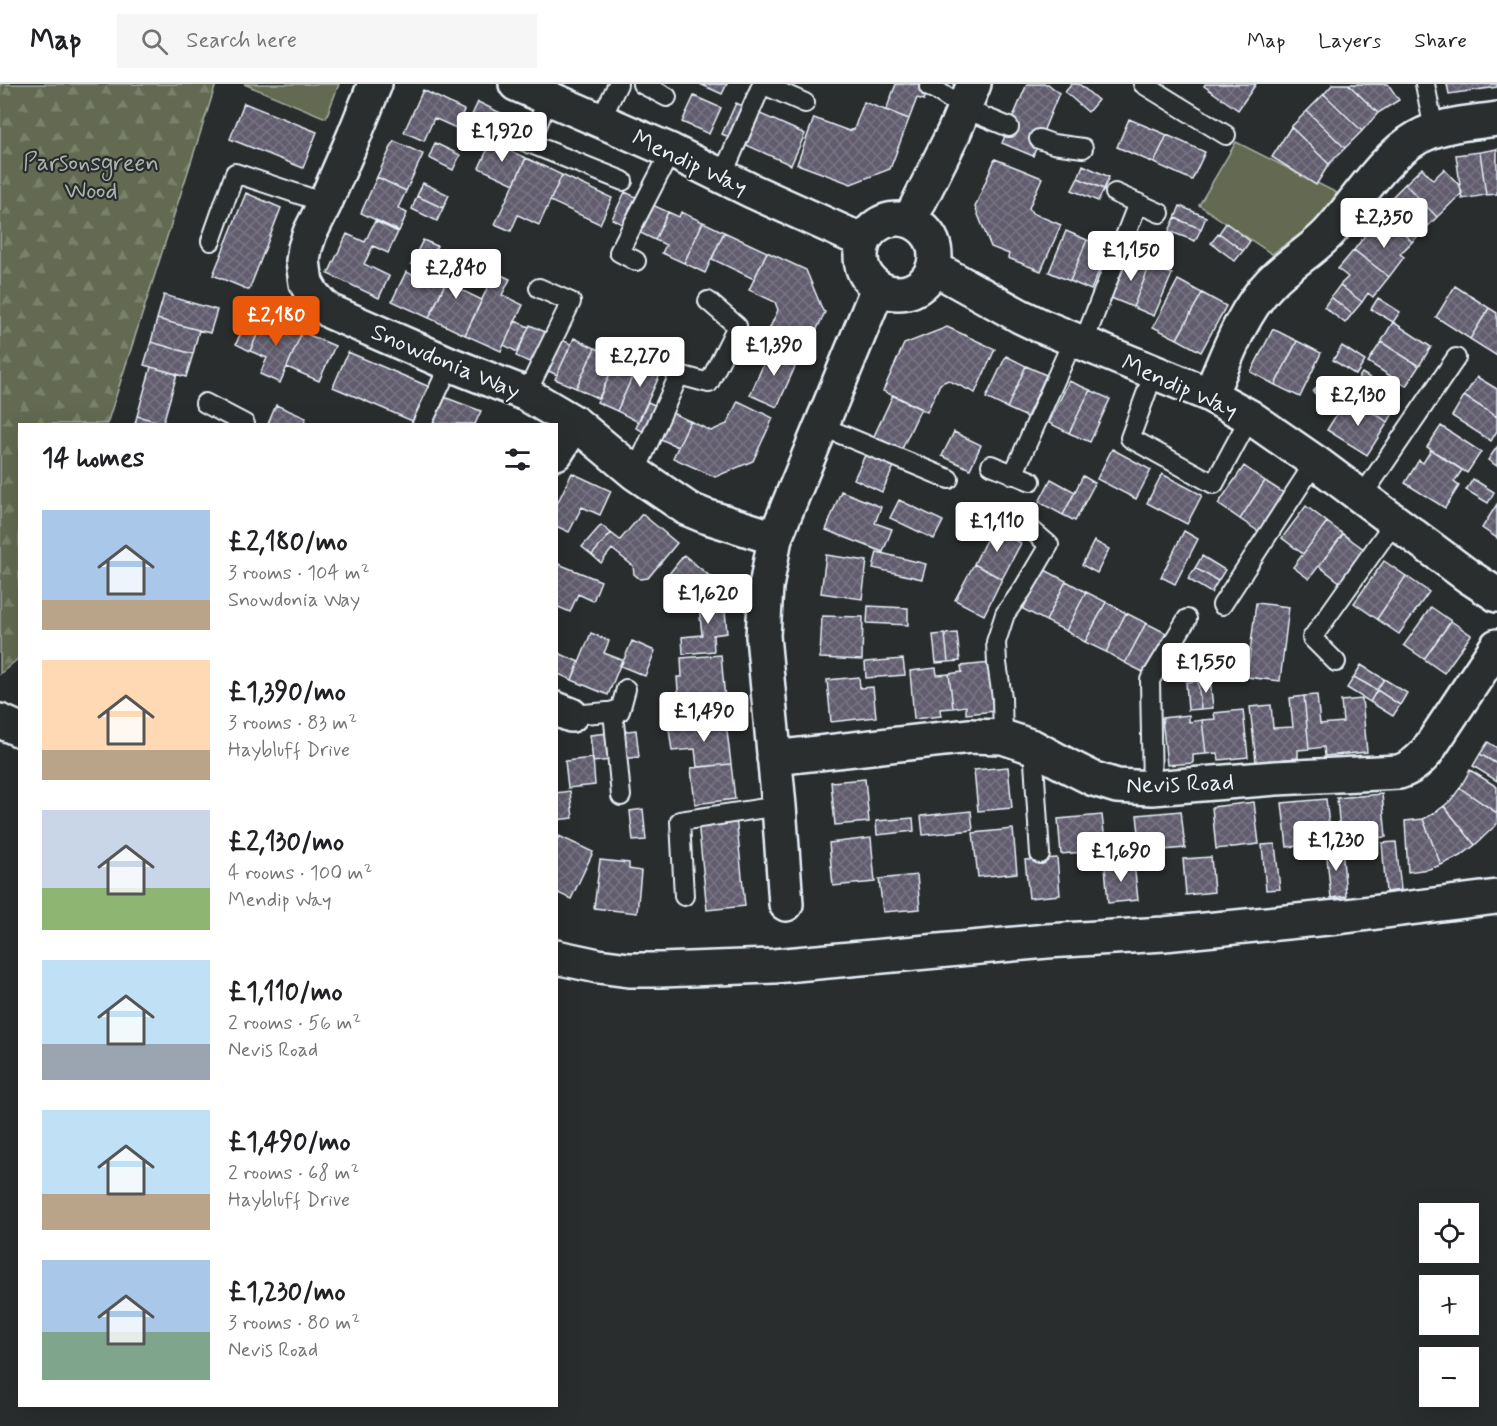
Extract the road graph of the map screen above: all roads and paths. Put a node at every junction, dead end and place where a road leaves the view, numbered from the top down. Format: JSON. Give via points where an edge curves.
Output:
{"nodes":[{"id":1,"x":375,"y":84,"type":"edge"},
{"id":2,"x":516,"y":84,"type":"edge"},
{"id":3,"x":618,"y":84,"type":"edge"},
{"id":4,"x":642,"y":84,"type":"edge"},
{"id":5,"x":1143,"y":84,"type":"edge"},
{"id":6,"x":1425,"y":84,"type":"edge"},
{"id":7,"x":928,"y":87,"type":"dead end"},
{"id":8,"x":668,"y":97,"type":"dead end"},
{"id":9,"x":969,"y":97,"type":"edge"},
{"id":10,"x":548,"y":98,"type":"junction"},
{"id":11,"x":805,"y":103,"type":"dead end"},
{"id":12,"x":1497,"y":119,"type":"edge"},
{"id":13,"x":600,"y":121,"type":"junction"},
{"id":14,"x":1009,"y":127,"type":"dead end"},
{"id":15,"x":1434,"y":130,"type":"junction"},
{"id":16,"x":509,"y":135,"type":"dead end"},
{"id":17,"x":1226,"y":135,"type":"dead end"},
{"id":18,"x":1039,"y":139,"type":"dead end"},
{"id":19,"x":530,"y":144,"type":"junction"},
{"id":20,"x":1083,"y":148,"type":"dead end"},
{"id":21,"x":671,"y":151,"type":"junction"},
{"id":22,"x":722,"y":176,"type":"junction"},
{"id":23,"x":623,"y":181,"type":"dead end"},
{"id":24,"x":1115,"y":193,"type":"dead end"},
{"id":25,"x":325,"y":203,"type":"junction"},
{"id":26,"x":1138,"y":203,"type":"junction"},
{"id":27,"x":1160,"y":213,"type":"dead end"},
{"id":28,"x":910,"y":220,"type":"junction"},
{"id":29,"x":211,"y":241,"type":"dead end"},
{"id":30,"x":863,"y":241,"type":"junction"},
{"id":31,"x":636,"y":261,"type":"dead end"},
{"id":32,"x":934,"y":268,"type":"junction"},
{"id":33,"x":539,"y":288,"type":"dead end"},
{"id":34,"x":878,"y":288,"type":"junction"},
{"id":35,"x":708,"y":301,"type":"dead end"},
{"id":36,"x":1078,"y":342,"type":"junction"},
{"id":37,"x":1456,"y":358,"type":"dead end"},
{"id":38,"x":450,"y":364,"type":"junction"},
{"id":39,"x":1154,"y":372,"type":"junction"},
{"id":40,"x":526,"y":394,"type":"junction"},
{"id":41,"x":1210,"y":394,"type":"junction"},
{"id":42,"x":205,"y":403,"type":"dead end"},
{"id":43,"x":1250,"y":417,"type":"junction"},
{"id":44,"x":243,"y":423,"type":"edge"},
{"id":45,"x":422,"y":423,"type":"edge"},
{"id":46,"x":575,"y":423,"type":"junction"},
{"id":47,"x":821,"y":426,"type":"junction"},
{"id":48,"x":558,"y":450,"type":"edge"},
{"id":49,"x":1316,"y":462,"type":"junction"},
{"id":50,"x":991,"y":465,"type":"dead end"},
{"id":51,"x":635,"y":473,"type":"junction"},
{"id":52,"x":1013,"y":474,"type":"junction"},
{"id":53,"x":949,"y":479,"type":"dead end"},
{"id":54,"x":1031,"y":482,"type":"dead end"},
{"id":55,"x":1362,"y":496,"type":"junction"},
{"id":56,"x":1019,"y":519,"type":"dead end"},
{"id":57,"x":1395,"y":521,"type":"junction"},
{"id":58,"x":775,"y":538,"type":"junction"},
{"id":59,"x":1497,"y":594,"type":"edge"},
{"id":60,"x":1222,"y":604,"type":"dead end"},
{"id":61,"x":1187,"y":620,"type":"dead end"},
{"id":62,"x":1497,"y":646,"type":"edge"},
{"id":63,"x":1336,"y":662,"type":"dead end"},
{"id":64,"x":626,"y":689,"type":"dead end"},
{"id":65,"x":613,"y":711,"type":"junction"},
{"id":66,"x":564,"y":712,"type":"edge"},
{"id":67,"x":0,"y":721,"type":"edge"},
{"id":68,"x":18,"y":729,"type":"edge"},
{"id":69,"x":1018,"y":742,"type":"junction"},
{"id":70,"x":774,"y":758,"type":"junction"},
{"id":71,"x":1152,"y":788,"type":"junction"},
{"id":72,"x":621,"y":796,"type":"dead end"},
{"id":73,"x":779,"y":806,"type":"junction"},
{"id":74,"x":1040,"y":854,"type":"dead end"},
{"id":75,"x":684,"y":896,"type":"dead end"},
{"id":76,"x":1497,"y":897,"type":"edge"},
{"id":77,"x":786,"y":904,"type":"dead end"},
{"id":78,"x":558,"y":957,"type":"edge"}],
"edges":[{"from":1,"to":25,"type":"street","name":"Snowdonia Way"},
{"from":2,"to":10,"type":"street","name":"Mendip Way"},
{"from":3,"to":13,"type":"lane"},
{"from":4,"to":8,"type":"lane"},
{"from":5,"to":17,"type":"lane"},
{"from":6,"to":15,"type":"lane"},
{"from":7,"to":9,"type":"lane"},
{"from":9,"to":14,"type":"lane"},
{"from":9,"to":28,"type":"street"},
{"from":10,"to":13,"type":"street","name":"Mendip Way"},
{"from":10,"to":19,"type":"lane"},
{"from":11,"to":22,"type":"lane","via":[[762,84]]},
{"from":12,"to":15,"type":"street"},
{"from":13,"to":21,"type":"street","name":"Mendip Way"},
{"from":15,"to":41,"type":"street","via":[[1406,145],[1322,242],[1271,281],[1248,312]]},
{"from":16,"to":19,"type":"lane"},
{"from":18,"to":20,"type":"lane"},
{"from":19,"to":23,"type":"lane"},
{"from":21,"to":22,"type":"street","name":"Mendip Way"},
{"from":21,"to":31,"type":"lane","via":[[619,252]]},
{"from":22,"to":30,"type":"street","name":"Mendip Way"},
{"from":24,"to":26,"type":"lane"},
{"from":25,"to":29,"type":"lane","via":[[235,173]]},
{"from":25,"to":38,"type":"street","name":"Snowdonia Way","via":[[310,233],[303,261],[306,283],[313,295],[331,312]]},
{"from":26,"to":27,"type":"lane"},
{"from":26,"to":36,"type":"lane"},
{"from":28,"to":30,"type":"street","via":[[882,221]]},
{"from":28,"to":32,"type":"street","via":[[932,239],[936,253]]},
{"from":30,"to":34,"type":"street","via":[[862,268]]},
{"from":32,"to":34,"type":"street","via":[[925,282],[910,291],[894,294]]},
{"from":32,"to":36,"type":"street","name":"Mendip Way","via":[[1020,316]]},
{"from":33,"to":40,"type":"lane","via":[[572,302]]},
{"from":34,"to":47,"type":"street"},
{"from":35,"to":51,"type":"lane","via":[[737,326],[709,383],[679,375]]},
{"from":36,"to":39,"type":"street","name":"Mendip Way"},
{"from":36,"to":52,"type":"lane"},
{"from":37,"to":55,"type":"lane"},
{"from":38,"to":40,"type":"street","name":"Snowdonia Way"},
{"from":38,"to":45,"type":"lane"},
{"from":39,"to":41,"type":"street","name":"Mendip Way"},
{"from":39,"to":43,"type":"lane","via":[[1130,438],[1214,484]]},
{"from":40,"to":46,"type":"street","name":"Snowdonia Way"},
{"from":41,"to":43,"type":"street","name":"Mendip Way"},
{"from":42,"to":44,"type":"lane"},
{"from":43,"to":49,"type":"street","name":"Mendip Way"},
{"from":46,"to":48,"type":"street"},
{"from":46,"to":51,"type":"street","name":"Snowdonia Way"},
{"from":47,"to":53,"type":"lane"},
{"from":47,"to":58,"type":"street"},
{"from":49,"to":55,"type":"street","name":"Mendip Way"},
{"from":49,"to":60,"type":"lane"},
{"from":50,"to":52,"type":"lane"},
{"from":51,"to":58,"type":"street","name":"Snowdonia Way","via":[[688,509]]},
{"from":52,"to":54,"type":"lane"},
{"from":55,"to":57,"type":"street","name":"Mendip Way"},
{"from":56,"to":69,"type":"lane","via":[[1049,545],[1005,614],[996,642],[1002,698]]},
{"from":57,"to":59,"type":"street","name":"Mendip Way"},
{"from":57,"to":63,"type":"lane","via":[[1312,638]]},
{"from":58,"to":70,"type":"street","via":[[763,636]]},
{"from":61,"to":71,"type":"lane","via":[[1150,680]]},
{"from":62,"to":71,"type":"street","name":"Nevis Road","via":[[1426,753],[1409,769],[1384,774]]},
{"from":64,"to":65,"type":"lane","via":[[620,711]]},
{"from":65,"to":66,"type":"lane"},
{"from":65,"to":72,"type":"lane"},
{"from":67,"to":68,"type":"street"},
{"from":69,"to":70,"type":"street","name":"Nevis Road","via":[[970,736]]},
{"from":69,"to":71,"type":"street","name":"Nevis Road","via":[[1117,786]]},
{"from":69,"to":74,"type":"lane"},
{"from":70,"to":73,"type":"street"},
{"from":73,"to":75,"type":"lane","via":[[680,821]]},
{"from":73,"to":77,"type":"street"},
{"from":76,"to":78,"type":"street","via":[[1164,934],[774,966],[629,970]]}]}
